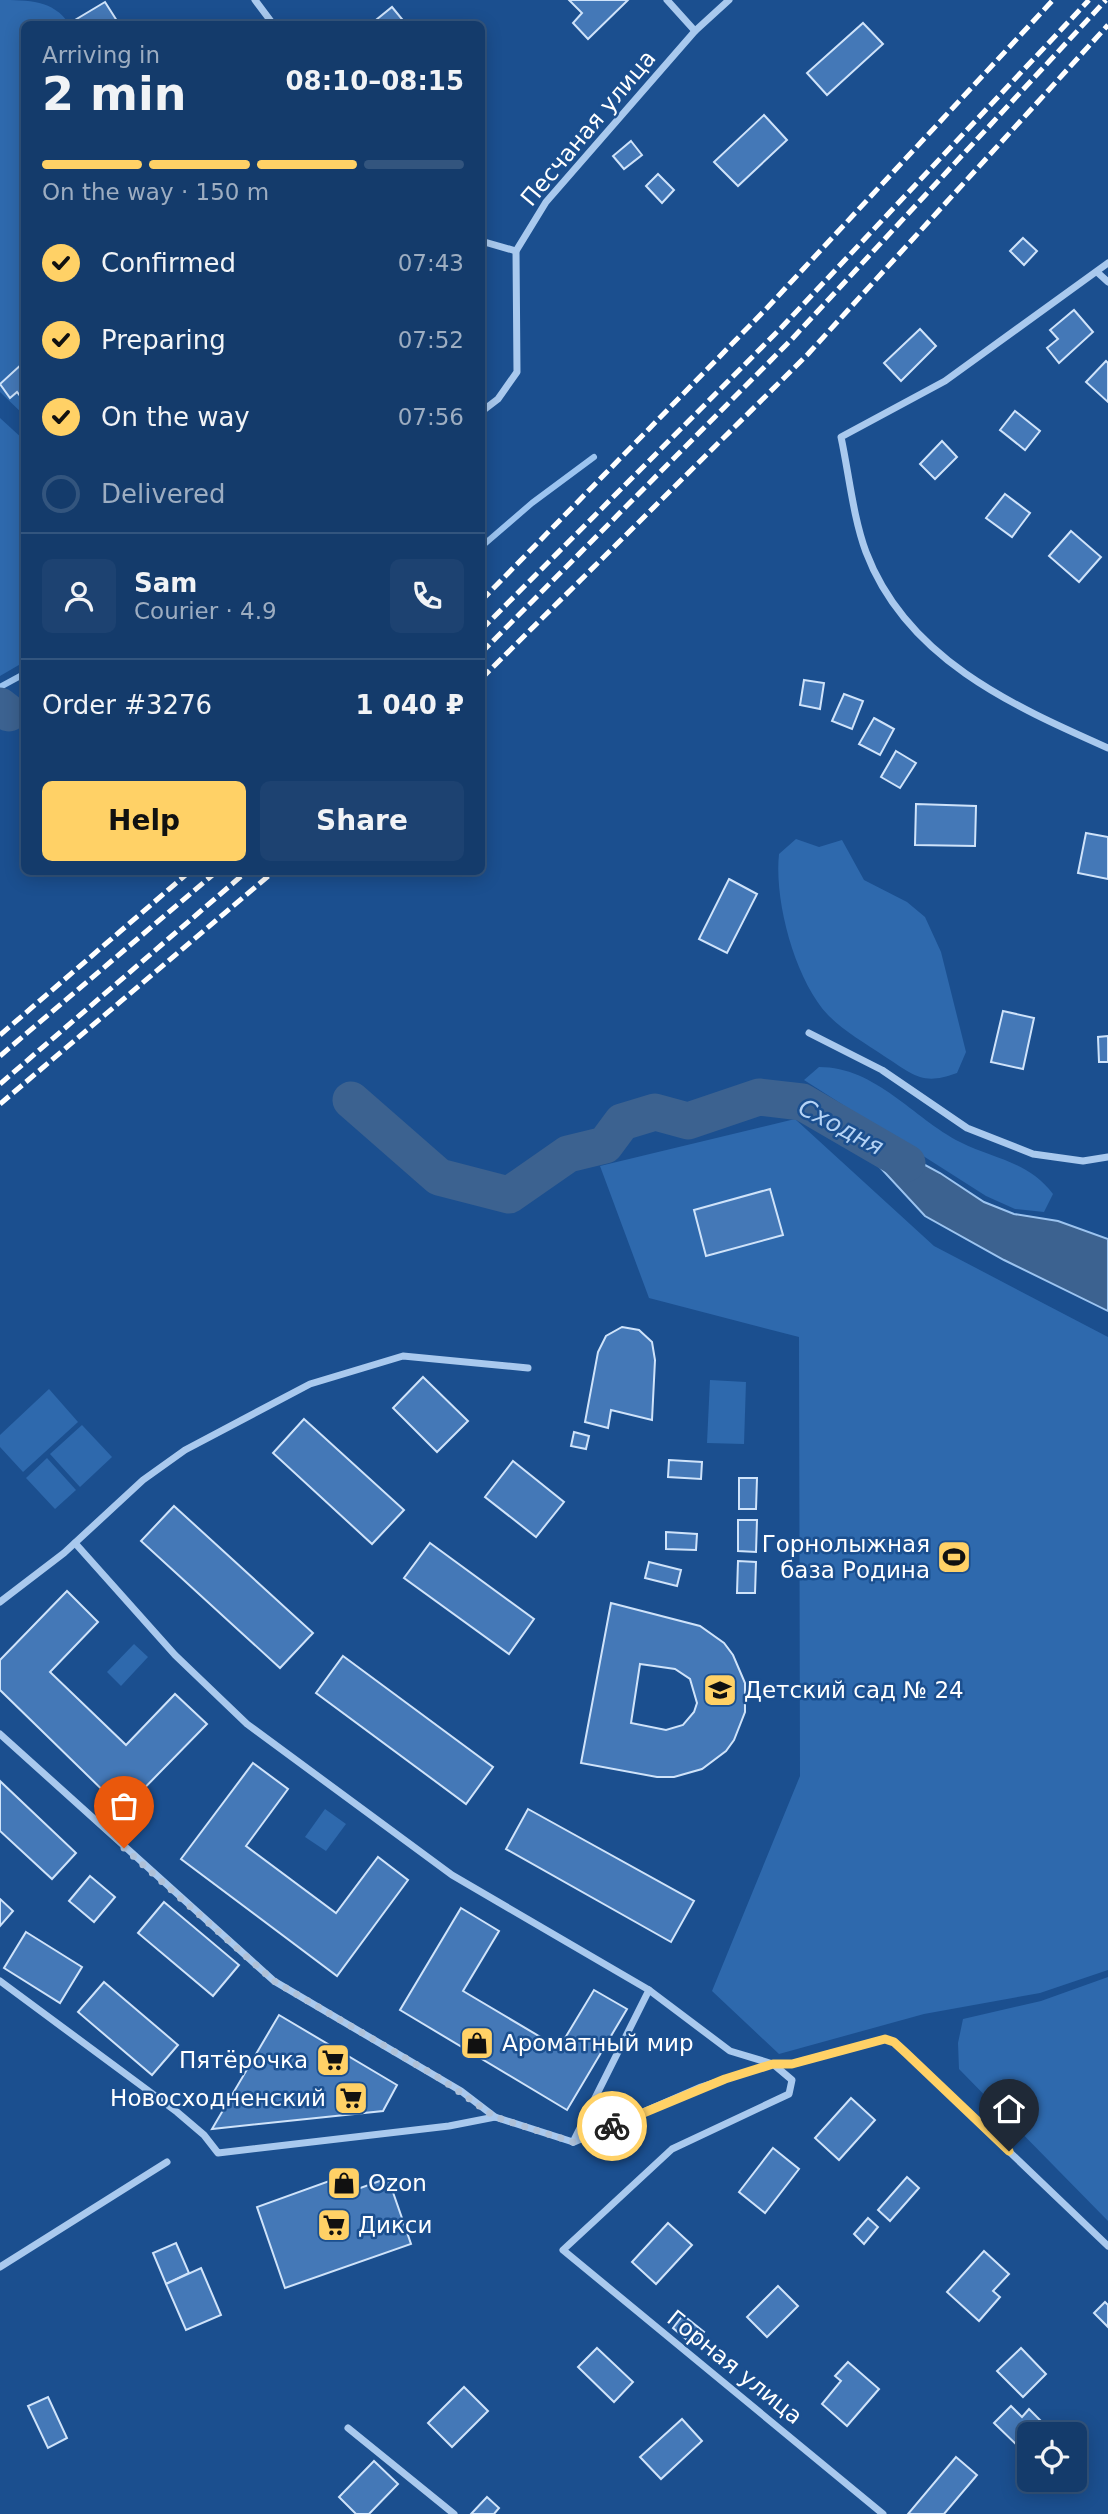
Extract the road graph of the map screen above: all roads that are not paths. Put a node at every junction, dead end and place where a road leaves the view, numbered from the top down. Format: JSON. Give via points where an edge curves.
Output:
{"nodes":[{"id":1,"x":255,"y":0,"type":"edge"},
{"id":2,"x":667,"y":0,"type":"edge"},
{"id":3,"x":729,"y":0,"type":"edge"},
{"id":4,"x":271,"y":21,"type":"edge"},
{"id":5,"x":695,"y":31,"type":"junction"},
{"id":6,"x":485,"y":242,"type":"edge"},
{"id":7,"x":516,"y":251,"type":"junction"},
{"id":8,"x":1108,"y":263,"type":"edge"},
{"id":9,"x":1097,"y":272,"type":"junction"},
{"id":10,"x":1108,"y":282,"type":"edge"},
{"id":11,"x":485,"y":409,"type":"edge"},
{"id":12,"x":1108,"y":748,"type":"edge"},
{"id":13,"x":809,"y":1034,"type":"dead end"},
{"id":14,"x":1108,"y":1157,"type":"edge"},
{"id":15,"x":528,"y":1368,"type":"dead end"},
{"id":16,"x":75,"y":1543,"type":"junction"},
{"id":17,"x":0,"y":1602,"type":"edge"},
{"id":18,"x":0,"y":1734,"type":"edge"},
{"id":19,"x":0,"y":1981,"type":"edge"},
{"id":20,"x":649,"y":1990,"type":"junction"},
{"id":21,"x":773,"y":2064,"type":"junction"},
{"id":22,"x":495,"y":2117,"type":"junction"},
{"id":23,"x":573,"y":2142,"type":"junction"},
{"id":24,"x":167,"y":2162,"type":"dead end"},
{"id":25,"x":1108,"y":2246,"type":"edge"},
{"id":26,"x":0,"y":2267,"type":"edge"},
{"id":27,"x":348,"y":2428,"type":"dead end"},
{"id":28,"x":454,"y":2514,"type":"edge"},
{"id":29,"x":883,"y":2514,"type":"edge"}],
"edges":[{"from":1,"to":4,"type":"street"},
{"from":2,"to":5,"type":"street"},
{"from":3,"to":5,"type":"street","name":"Песчаная улица"},
{"from":5,"to":7,"type":"street","name":"Песчаная улица","via":[[546,202]]},
{"from":6,"to":7,"type":"street"},
{"from":7,"to":11,"type":"street","via":[[517,372]]},
{"from":8,"to":9,"type":"street"},
{"from":9,"to":10,"type":"street"},
{"from":9,"to":12,"type":"street","via":[[945,381],[841,437],[866,551],[892,606],[919,636],[971,678],[1035,716]]},
{"from":13,"to":14,"type":"street","via":[[881,1070],[967,1128],[1032,1154],[1083,1161]]},
{"from":15,"to":16,"type":"street","via":[[403,1356],[310,1384],[185,1450],[144,1480]]},
{"from":16,"to":17,"type":"street"},
{"from":16,"to":20,"type":"street","via":[[175,1655],[247,1724],[452,1875]]},
{"from":18,"to":22,"type":"street","via":[[274,1981],[416,2064]]},
{"from":19,"to":22,"type":"street","via":[[177,2112],[218,2152]]},
{"from":20,"to":21,"type":"street","via":[[730,2052]]},
{"from":20,"to":23,"type":"street"},
{"from":21,"to":23,"type":"street","via":[[701,2087]]},
{"from":21,"to":25,"type":"street","via":[[792,2064],[875,2040],[894,2042]]},
{"from":21,"to":29,"type":"street","name":"Горная улица","via":[[792,2080],[789,2094],[672,2149],[563,2250]]},
{"from":22,"to":23,"type":"street"},
{"from":24,"to":26,"type":"street"},
{"from":27,"to":28,"type":"street"}]}
